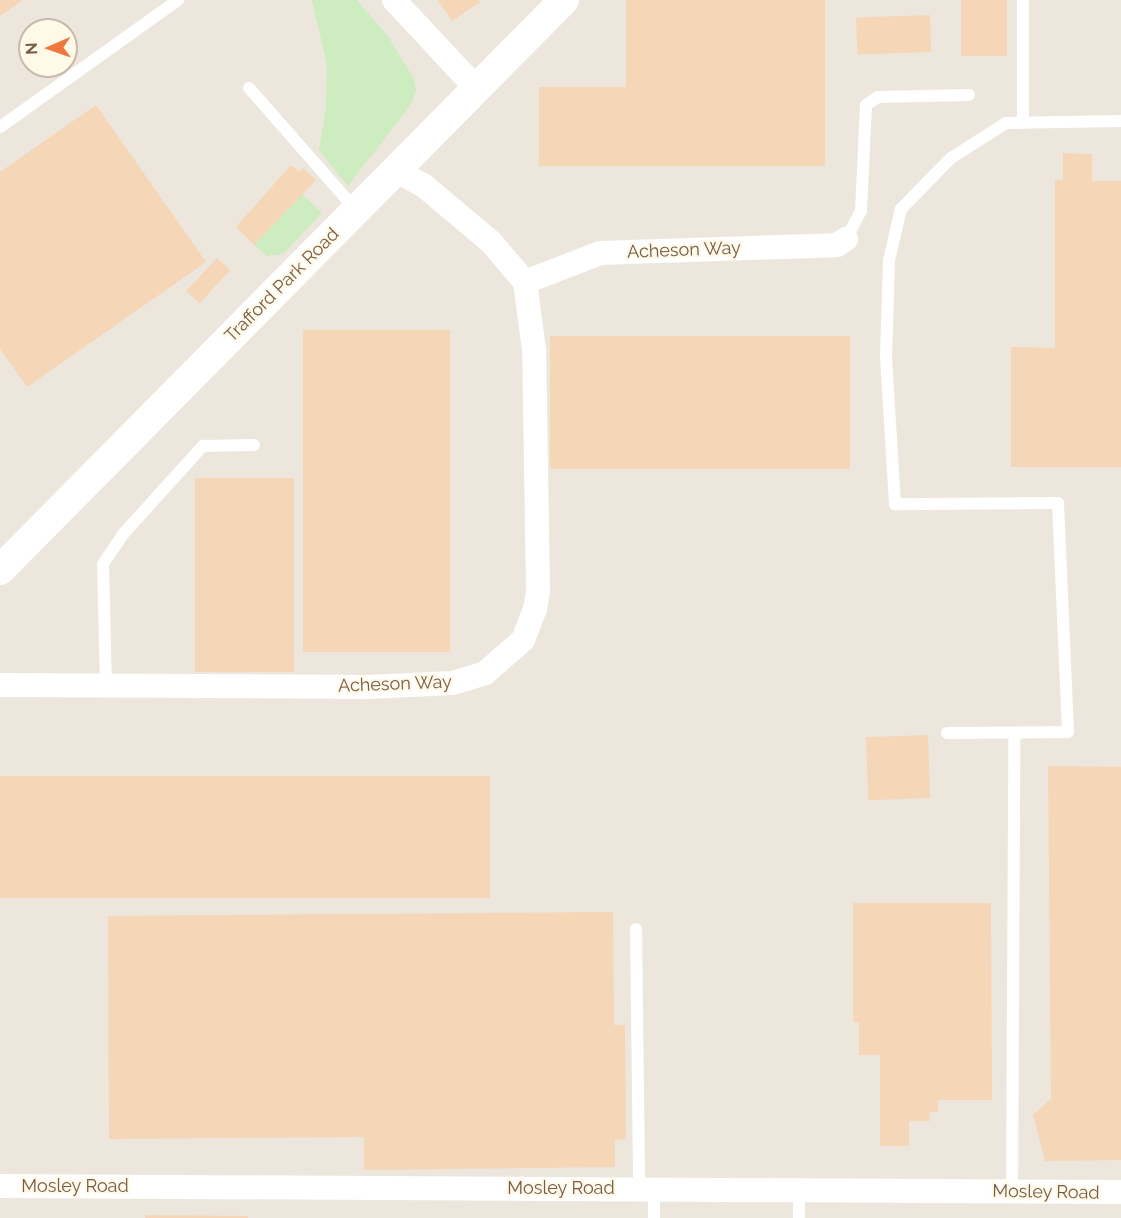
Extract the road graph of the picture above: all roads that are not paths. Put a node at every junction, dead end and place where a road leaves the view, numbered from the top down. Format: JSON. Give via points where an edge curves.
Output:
{"nodes":[{"id":1,"x":178,"y":0,"type":"edge"},
{"id":2,"x":394,"y":0,"type":"edge"},
{"id":3,"x":564,"y":0,"type":"edge"},
{"id":4,"x":1023,"y":0,"type":"edge"},
{"id":5,"x":249,"y":88,"type":"dead end"},
{"id":6,"x":476,"y":88,"type":"junction"},
{"id":7,"x":969,"y":95,"type":"dead end"},
{"id":8,"x":1121,"y":121,"type":"edge"},
{"id":9,"x":1023,"y":123,"type":"junction"},
{"id":10,"x":0,"y":127,"type":"edge"},
{"id":11,"x":395,"y":171,"type":"junction"},
{"id":12,"x":356,"y":210,"type":"junction"},
{"id":13,"x":846,"y":239,"type":"joint"},
{"id":14,"x":525,"y":282,"type":"junction"},
{"id":15,"x":254,"y":446,"type":"dead end"},
{"id":16,"x":0,"y":570,"type":"edge"},
{"id":17,"x":0,"y":685,"type":"edge"},
{"id":18,"x":106,"y":686,"type":"junction"},
{"id":19,"x":947,"y":733,"type":"dead end"},
{"id":20,"x":1014,"y":733,"type":"junction"},
{"id":21,"x":636,"y":929,"type":"dead end"},
{"id":22,"x":0,"y":1186,"type":"edge"},
{"id":23,"x":646,"y":1188,"type":"junction"},
{"id":24,"x":799,"y":1189,"type":"junction"},
{"id":25,"x":1012,"y":1191,"type":"junction"},
{"id":26,"x":1121,"y":1192,"type":"edge"},
{"id":27,"x":654,"y":1218,"type":"edge"},
{"id":28,"x":799,"y":1218,"type":"edge"}],
"edges":[{"from":1,"to":10,"type":"lane"},
{"from":2,"to":6,"type":"street"},
{"from":3,"to":6,"type":"street","name":"Trafford Park Road"},
{"from":4,"to":9,"type":"lane"},
{"from":5,"to":12,"type":"lane"},
{"from":6,"to":11,"type":"street","name":"Trafford Park Road"},
{"from":7,"to":13,"type":"lane","via":[[878,97],[866,105],[861,211]]},
{"from":8,"to":9,"type":"lane"},
{"from":9,"to":20,"type":"lane","via":[[1006,123],[951,158],[901,209],[889,260],[886,357],[895,504],[1058,503],[1068,732]]},
{"from":11,"to":12,"type":"street","name":"Trafford Park Road"},
{"from":11,"to":14,"type":"street","via":[[423,185],[491,242]]},
{"from":12,"to":16,"type":"street","name":"Trafford Park Road"},
{"from":13,"to":14,"type":"street","name":"Acheson Way","via":[[837,245],[600,253]]},
{"from":14,"to":18,"type":"street","name":"Acheson Way","via":[[534,350],[538,592],[530,625],[512,653],[485,674],[453,683]]},
{"from":15,"to":18,"type":"lane","via":[[203,446],[124,533],[103,564]]},
{"from":17,"to":18,"type":"street","name":"Acheson Way"},
{"from":19,"to":20,"type":"lane"},
{"from":20,"to":25,"type":"lane"},
{"from":21,"to":23,"type":"lane"},
{"from":22,"to":23,"type":"street","name":"Mosley Road"},
{"from":23,"to":24,"type":"street","name":"Mosley Road"},
{"from":23,"to":27,"type":"lane"},
{"from":24,"to":25,"type":"street","name":"Mosley Road"},
{"from":24,"to":28,"type":"lane"},
{"from":25,"to":26,"type":"street","name":"Mosley Road"}]}
